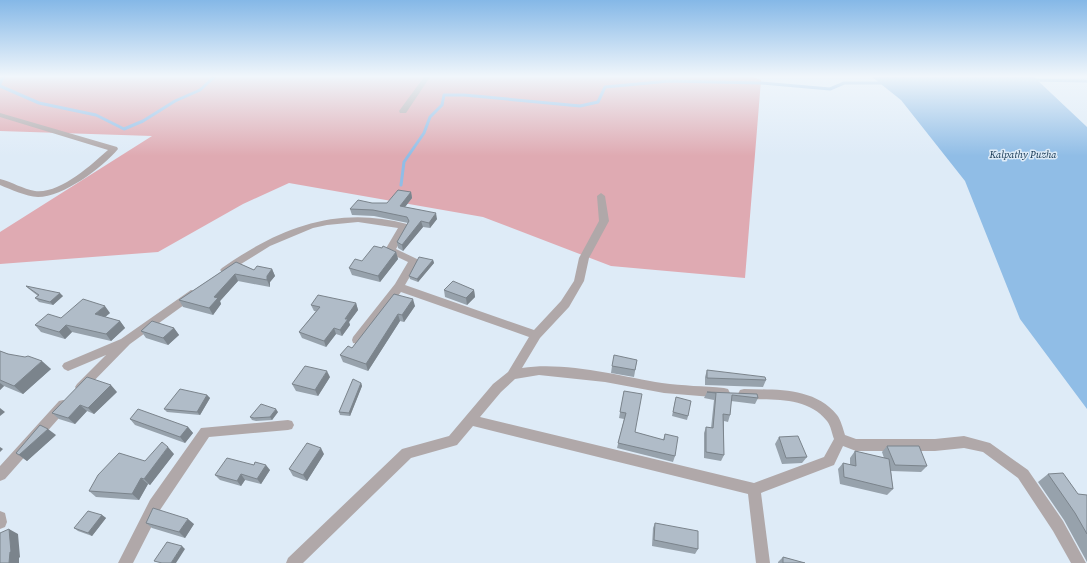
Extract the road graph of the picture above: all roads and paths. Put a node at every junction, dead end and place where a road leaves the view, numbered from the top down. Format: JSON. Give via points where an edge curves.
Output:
{"nodes":[{"id":1,"x":408,"y":103,"type":"edge"},
{"id":2,"x":403,"y":111,"type":"dead end"},
{"id":3,"x":0,"y":115,"type":"edge"},
{"id":4,"x":0,"y":182,"type":"edge"},
{"id":5,"x":600,"y":196,"type":"dead end"},
{"id":6,"x":214,"y":278,"type":"edge"},
{"id":7,"x":201,"y":287,"type":"edge"},
{"id":8,"x":399,"y":287,"type":"junction"},
{"id":9,"x":536,"y":335,"type":"junction"},
{"id":10,"x":356,"y":340,"type":"edge"},
{"id":11,"x":126,"y":341,"type":"junction"},
{"id":12,"x":68,"y":366,"type":"dead end"},
{"id":13,"x":512,"y":375,"type":"junction"},
{"id":14,"x":471,"y":420,"type":"junction"},
{"id":15,"x":288,"y":425,"type":"dead end"},
{"id":16,"x":840,"y":439,"type":"junction"},
{"id":17,"x":0,"y":475,"type":"edge"},
{"id":18,"x":754,"y":489,"type":"junction"},
{"id":19,"x":0,"y":518,"type":"edge"},
{"id":20,"x":0,"y":522,"type":"edge"},
{"id":21,"x":125,"y":563,"type":"edge"},
{"id":22,"x":293,"y":563,"type":"edge"},
{"id":23,"x":763,"y":563,"type":"edge"},
{"id":24,"x":1079,"y":563,"type":"edge"}],
"edges":[{"from":1,"to":2,"type":"street"},
{"from":3,"to":4,"type":"street","via":[[114,149],[77,178],[50,193],[39,195]]},
{"from":5,"to":9,"type":"street","via":[[604,221],[584,258],[579,281],[565,304]]},
{"from":6,"to":8,"type":"street","via":[[280,238],[311,225],[344,219],[374,220],[404,226],[390,250],[414,261]]},
{"from":7,"to":11,"type":"street"},
{"from":8,"to":9,"type":"street"},
{"from":8,"to":10,"type":"street"},
{"from":9,"to":13,"type":"street"},
{"from":11,"to":12,"type":"street"},
{"from":11,"to":17,"type":"street"},
{"from":13,"to":14,"type":"street","via":[[497,388]]},
{"from":13,"to":16,"type":"street","via":[[539,370],[605,377],[664,388],[790,395],[816,404],[833,419]]},
{"from":14,"to":18,"type":"street"},
{"from":14,"to":22,"type":"street","via":[[453,441],[407,453]]},
{"from":15,"to":21,"type":"street","via":[[205,432],[155,505]]},
{"from":16,"to":18,"type":"street","via":[[829,461]]},
{"from":16,"to":24,"type":"street","via":[[856,445],[935,445],[964,442],[986,447],[1023,474]]},
{"from":18,"to":23,"type":"street"},
{"from":19,"to":20,"type":"street"}]}
